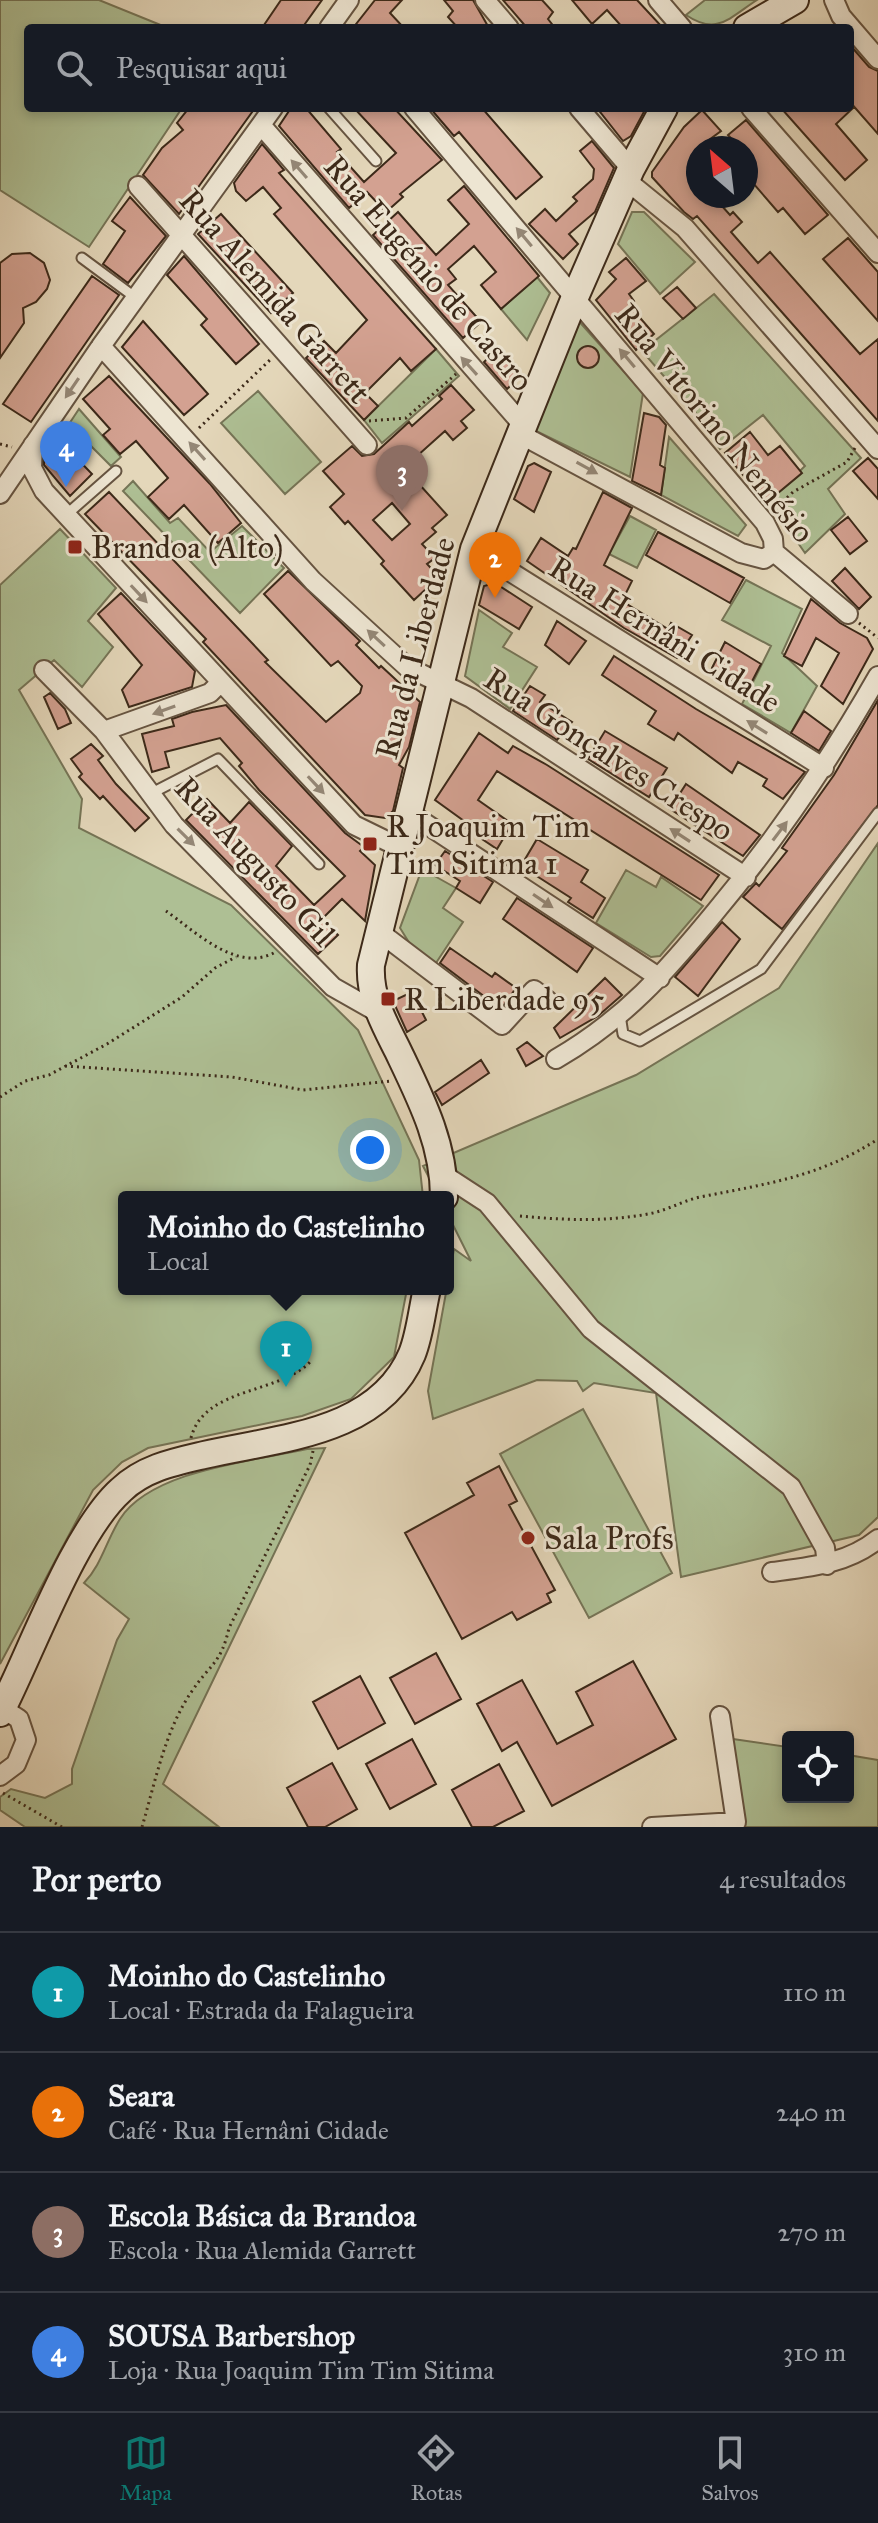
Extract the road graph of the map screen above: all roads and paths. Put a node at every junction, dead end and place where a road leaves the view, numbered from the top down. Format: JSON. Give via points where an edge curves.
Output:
{"nodes":[{"id":1,"x":349,"y":0,"type":"edge"},
{"id":2,"x":485,"y":0,"type":"edge"},
{"id":3,"x":658,"y":0,"type":"edge"},
{"id":4,"x":795,"y":0,"type":"edge"},
{"id":5,"x":834,"y":0,"type":"edge"},
{"id":6,"x":337,"y":24,"type":"edge"},
{"id":7,"x":506,"y":24,"type":"edge"},
{"id":8,"x":679,"y":24,"type":"edge"},
{"id":9,"x":754,"y":24,"type":"edge"},
{"id":10,"x":848,"y":24,"type":"edge"},
{"id":11,"x":854,"y":31,"type":"edge"},
{"id":12,"x":878,"y":59,"type":"edge"},
{"id":13,"x":270,"y":112,"type":"edge"},
{"id":14,"x":333,"y":112,"type":"edge"},
{"id":15,"x":417,"y":112,"type":"edge"},
{"id":16,"x":582,"y":112,"type":"edge"},
{"id":17,"x":662,"y":112,"type":"edge"},
{"id":18,"x":755,"y":112,"type":"edge"},
{"id":19,"x":261,"y":125,"type":"junction"},
{"id":20,"x":376,"y":161,"type":"dead end"},
{"id":21,"x":629,"y":174,"type":"junction"},
{"id":22,"x":138,"y":186,"type":"dead end"},
{"id":23,"x":184,"y":234,"type":"junction"},
{"id":24,"x":878,"y":253,"type":"edge"},
{"id":25,"x":82,"y":258,"type":"dead end"},
{"id":26,"x":575,"y":297,"type":"junction"},
{"id":27,"x":136,"y":298,"type":"junction"},
{"id":28,"x":101,"y":346,"type":"junction"},
{"id":29,"x":283,"y":348,"type":"junction"},
{"id":30,"x":467,"y":364,"type":"junction"},
{"id":31,"x":345,"y":420,"type":"junction"},
{"id":32,"x":520,"y":428,"type":"junction"},
{"id":33,"x":864,"y":433,"type":"junction"},
{"id":34,"x":187,"y":439,"type":"junction"},
{"id":35,"x":33,"y":445,"type":"junction"},
{"id":36,"x":367,"y":445,"type":"dead end"},
{"id":37,"x":878,"y":449,"type":"edge"},
{"id":38,"x":116,"y":471,"type":"dead end"},
{"id":39,"x":3,"y":491,"type":"edge"},
{"id":40,"x":44,"y":491,"type":"junction"},
{"id":41,"x":66,"y":515,"type":"junction"},
{"id":42,"x":763,"y":521,"type":"junction"},
{"id":43,"x":474,"y":549,"type":"junction"},
{"id":44,"x":774,"y":552,"type":"junction"},
{"id":45,"x":848,"y":614,"type":"joint"},
{"id":46,"x":878,"y":638,"type":"edge"},
{"id":47,"x":44,"y":670,"type":"dead end"},
{"id":48,"x":878,"y":676,"type":"edge"},
{"id":49,"x":221,"y":682,"type":"junction"},
{"id":50,"x":439,"y":683,"type":"junction"},
{"id":51,"x":104,"y":731,"type":"junction"},
{"id":52,"x":824,"y":768,"type":"junction"},
{"id":53,"x":150,"y":794,"type":"junction"},
{"id":54,"x":408,"y":812,"type":"junction"},
{"id":55,"x":878,"y":813,"type":"edge"},
{"id":56,"x":399,"y":847,"type":"junction"},
{"id":57,"x":319,"y":864,"type":"dead end"},
{"id":58,"x":746,"y":877,"type":"junction"},
{"id":59,"x":166,"y":911,"type":"dead end"},
{"id":60,"x":378,"y":931,"type":"junction"},
{"id":61,"x":289,"y":942,"type":"junction"},
{"id":62,"x":236,"y":957,"type":"junction"},
{"id":63,"x":660,"y":978,"type":"junction"},
{"id":64,"x":547,"y":1000,"type":"dead end"},
{"id":65,"x":379,"y":1013,"type":"junction"},
{"id":66,"x":620,"y":1015,"type":"junction"},
{"id":67,"x":556,"y":1059,"type":"dead end"},
{"id":68,"x":65,"y":1066,"type":"junction"},
{"id":69,"x":410,"y":1078,"type":"junction"},
{"id":70,"x":0,"y":1097,"type":"edge"},
{"id":71,"x":878,"y":1139,"type":"edge"},
{"id":72,"x":444,"y":1186,"type":"edge"},
{"id":73,"x":487,"y":1203,"type":"junction"},
{"id":74,"x":426,"y":1295,"type":"edge"},
{"id":75,"x":312,"y":1360,"type":"dead end"},
{"id":76,"x":317,"y":1428,"type":"junction"},
{"id":77,"x":194,"y":1457,"type":"junction"},
{"id":78,"x":878,"y":1539,"type":"edge"},
{"id":79,"x":827,"y":1565,"type":"junction"},
{"id":80,"x":772,"y":1572,"type":"dead end"},
{"id":81,"x":1,"y":1711,"type":"edge"},
{"id":82,"x":720,"y":1716,"type":"dead end"},
{"id":83,"x":0,"y":1776,"type":"edge"},
{"id":84,"x":0,"y":1791,"type":"edge"},
{"id":85,"x":62,"y":1827,"type":"edge"},
{"id":86,"x":142,"y":1827,"type":"edge"},
{"id":87,"x":652,"y":1827,"type":"edge"}],
"edges":[{"from":1,"to":6,"type":"street"},
{"from":2,"to":7,"type":"street"},
{"from":3,"to":8,"type":"street"},
{"from":4,"to":9,"type":"street"},
{"from":5,"to":10,"type":"street"},
{"from":11,"to":12,"type":"street"},
{"from":13,"to":19,"type":"street"},
{"from":14,"to":20,"type":"lane"},
{"from":26,"to":15,"type":"street","name":"Rua Vitorino Nemésio","one_way":true},
{"from":16,"to":21,"type":"street"},
{"from":17,"to":21,"type":"street","name":"Rua da Liberdade"},
{"from":18,"to":24,"type":"street"},
{"from":19,"to":23,"type":"street"},
{"from":30,"to":19,"type":"street","name":"Rua Eugénio de Castro","one_way":true},
{"from":21,"to":26,"type":"street","name":"Rua da Liberdade"},
{"from":21,"to":33,"type":"street","via":[[685,228]]},
{"from":22,"to":23,"type":"street","name":"Rua Alemida Garrett"},
{"from":23,"to":27,"type":"street"},
{"from":23,"to":29,"type":"street","name":"Rua Alemida Garrett"},
{"from":25,"to":27,"type":"lane"},
{"from":26,"to":32,"type":"street","name":"Rua da Liberdade"},
{"from":42,"to":26,"type":"street","name":"Rua Vitorino Nemésio","one_way":true},
{"from":27,"to":28,"type":"street"},
{"from":28,"to":34,"type":"street","name":"Rua Gonçalves Crespo"},
{"from":28,"to":35,"type":"street","one_way":true},
{"from":29,"to":31,"type":"street","name":"Rua Alemida Garrett"},
{"from":29,"to":34,"type":"path"},
{"from":30,"to":31,"type":"path","via":[[406,418]]},
{"from":32,"to":30,"type":"street","name":"Rua Eugénio de Castro","one_way":true},
{"from":31,"to":36,"type":"street","name":"Rua Alemida Garrett"},
{"from":32,"to":43,"type":"street","name":"Rua da Liberdade"},
{"from":32,"to":44,"type":"street","name":"Rua Eugénio de Castro","one_way":true,"via":[[741,553],[764,559]]},
{"from":33,"to":37,"type":"street"},
{"from":33,"to":42,"type":"path","via":[[847,462],[793,492]]},
{"from":50,"to":34,"type":"street","name":"Rua Gonçalves Crespo","one_way":true,"via":[[407,667],[313,581]]},
{"from":35,"to":39,"type":"street"},
{"from":35,"to":40,"type":"street","via":[[32,468]]},
{"from":38,"to":41,"type":"lane"},
{"from":39,"to":40,"type":"street","via":[[25,483]]},
{"from":40,"to":41,"type":"street"},
{"from":41,"to":49,"type":"street","one_way":true},
{"from":42,"to":44,"type":"street","name":"Rua Vitorino Nemésio"},
{"from":43,"to":50,"type":"street","name":"Rua da Liberdade"},
{"from":52,"to":43,"type":"street","name":"Rua Hernâni Cidade","one_way":true},
{"from":44,"to":45,"type":"street","name":"Rua Vitorino Nemésio"},
{"from":45,"to":46,"type":"path"},
{"from":47,"to":51,"type":"street","name":"Rua Augusto Gil"},
{"from":48,"to":52,"type":"street"},
{"from":49,"to":51,"type":"street","one_way":true,"via":[[210,693]]},
{"from":49,"to":56,"type":"street","one_way":true,"via":[[360,831]]},
{"from":50,"to":54,"type":"street","name":"Rua da Liberdade"},
{"from":58,"to":50,"type":"street","name":"Rua Gonçalves Crespo","one_way":true,"via":[[471,698]]},
{"from":51,"to":53,"type":"street","name":"Rua Augusto Gil"},
{"from":58,"to":52,"type":"street","one_way":true},
{"from":53,"to":57,"type":"lane","via":[[218,759]]},
{"from":53,"to":61,"type":"street","name":"Rua Augusto Gil","one_way":true},
{"from":54,"to":56,"type":"street","name":"Rua da Liberdade"},
{"from":54,"to":63,"type":"street","one_way":true},
{"from":55,"to":66,"type":"lane","via":[[793,930],[751,977],[640,1041],[623,1034]]},
{"from":56,"to":60,"type":"street","name":"Rua da Liberdade"},
{"from":58,"to":63,"type":"street"},
{"from":59,"to":62,"type":"path"},
{"from":60,"to":64,"type":"street","via":[[502,1025],[534,990]]},
{"from":60,"to":65,"type":"street","name":"Rua da Liberdade","via":[[370,982]]},
{"from":61,"to":62,"type":"path","via":[[256,959]]},
{"from":61,"to":65,"type":"street","name":"Rua Augusto Gil","via":[[333,987]]},
{"from":62,"to":68,"type":"path","via":[[159,1013]]},
{"from":63,"to":66,"type":"street"},
{"from":65,"to":69,"type":"street","name":"Rua da Liberdade"},
{"from":66,"to":67,"type":"street","via":[[601,1033]]},
{"from":68,"to":69,"type":"path","via":[[232,1077],[303,1090]]},
{"from":68,"to":70,"type":"path"},
{"from":69,"to":72,"type":"street","name":"Rua da Liberdade","via":[[438,1143]]},
{"from":71,"to":73,"type":"path","via":[[823,1170],[690,1199],[650,1214],[584,1220],[521,1216]]},
{"from":72,"to":73,"type":"street"},
{"from":73,"to":79,"type":"street","via":[[591,1329],[791,1487],[825,1548]]},
{"from":74,"to":76,"type":"street","via":[[413,1352],[397,1379],[355,1416]]},
{"from":75,"to":77,"type":"path","via":[[289,1377],[220,1403],[199,1418],[191,1436]]},
{"from":76,"to":77,"type":"street"},
{"from":76,"to":86,"type":"path","via":[[310,1465],[229,1628],[225,1647],[192,1691],[171,1733]]},
{"from":77,"to":81,"type":"street","via":[[148,1471],[111,1501],[76,1556]]},
{"from":78,"to":79,"type":"street","via":[[860,1554]]},
{"from":79,"to":80,"type":"street"},
{"from":81,"to":83,"type":"street","via":[[19,1719],[26,1740],[16,1764]]},
{"from":82,"to":87,"type":"street","via":[[736,1822]]},
{"from":84,"to":85,"type":"path"}]}
